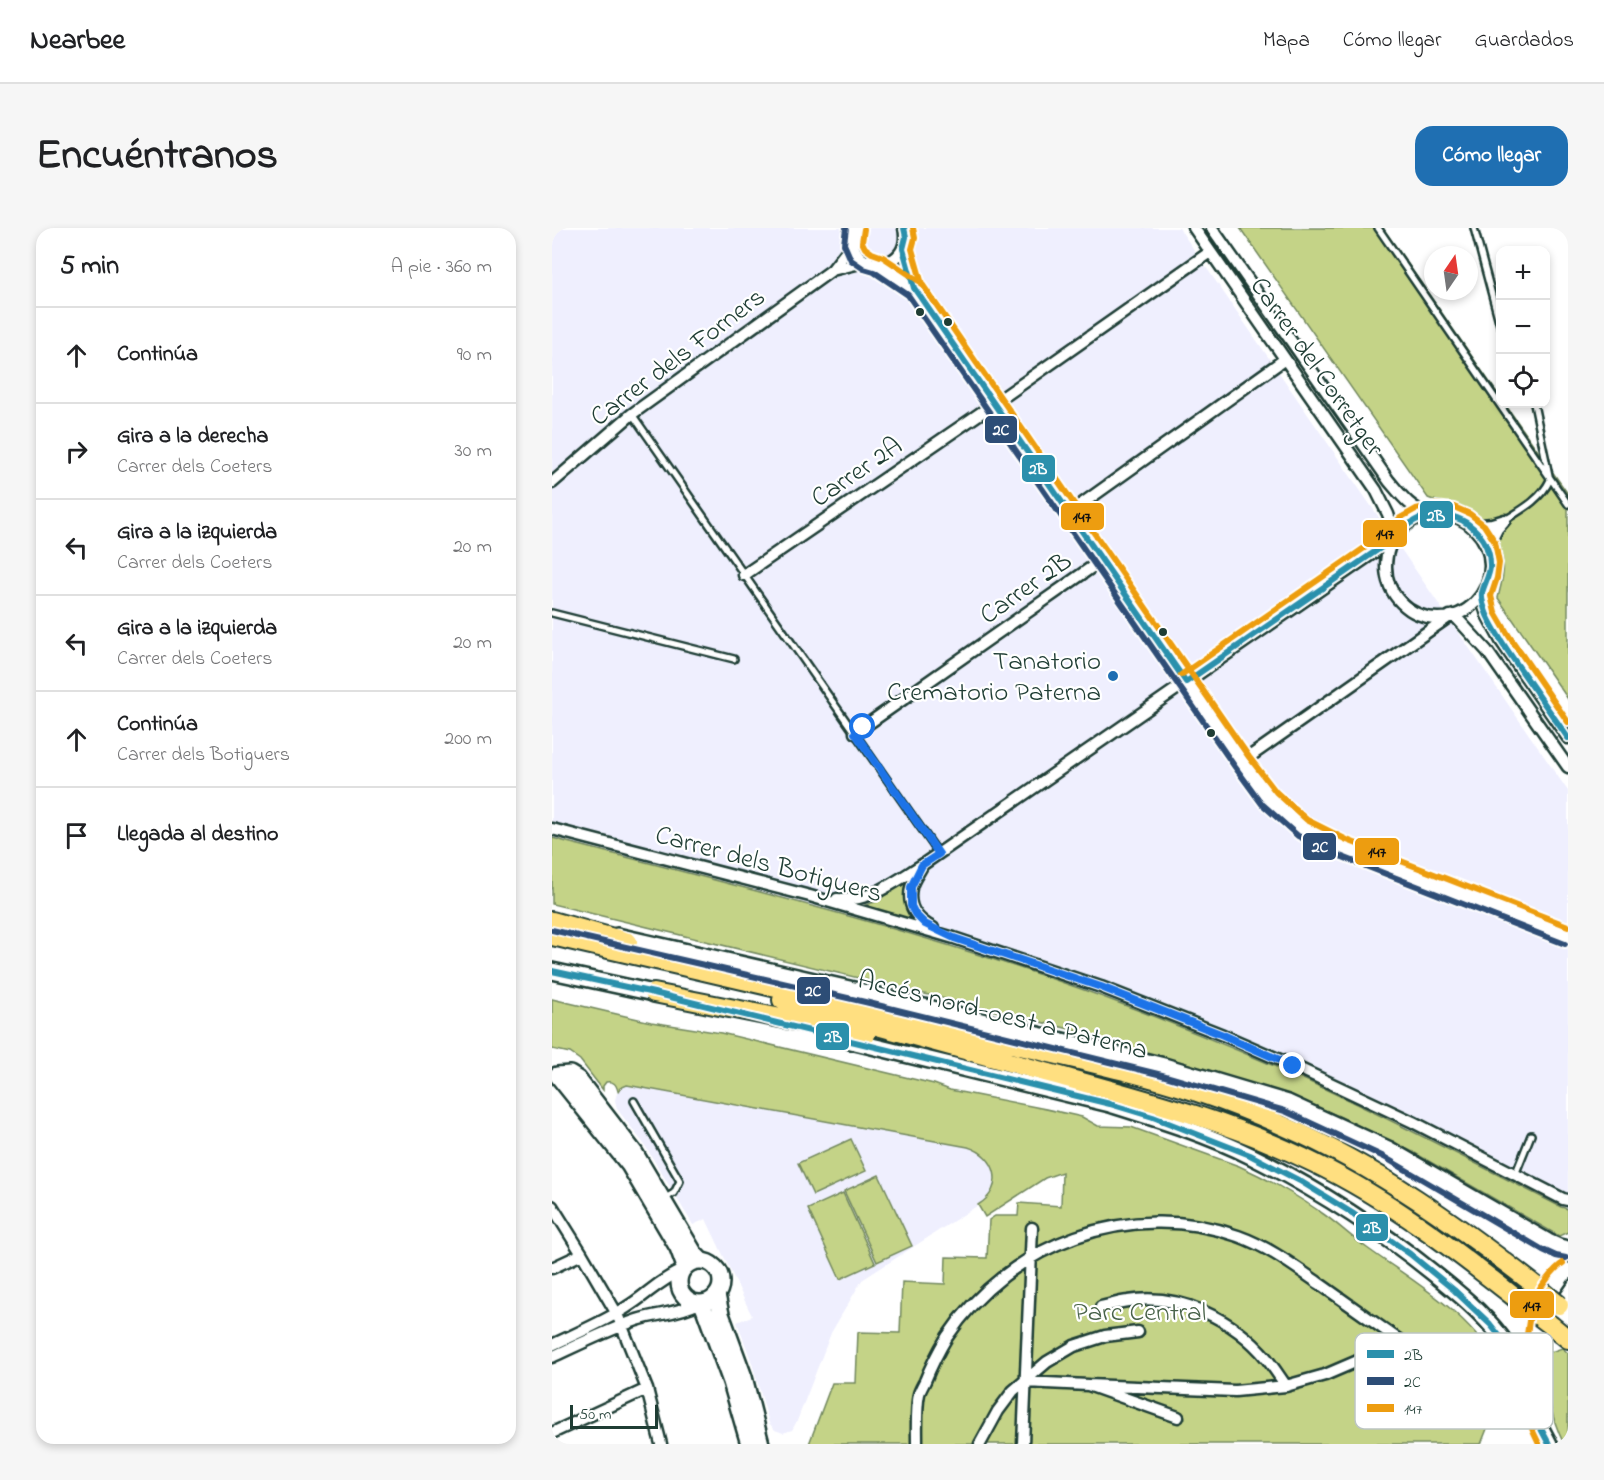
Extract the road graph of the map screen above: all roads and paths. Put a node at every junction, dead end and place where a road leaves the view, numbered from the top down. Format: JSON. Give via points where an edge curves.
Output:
{"nodes":[{"id":1,"x":855,"y":228,"type":"edge"},
{"id":2,"x":1194,"y":228,"type":"edge"},
{"id":3,"x":1212,"y":228,"type":"edge"},
{"id":4,"x":1377,"y":228,"type":"edge"},
{"id":5,"x":1474,"y":228,"type":"edge"},
{"id":6,"x":907,"y":231,"type":"edge"},
{"id":7,"x":853,"y":243,"type":"junction"},
{"id":8,"x":903,"y":249,"type":"junction"},
{"id":9,"x":1210,"y":252,"type":"junction"},
{"id":10,"x":873,"y":263,"type":"junction"},
{"id":11,"x":832,"y":270,"type":"junction"},
{"id":12,"x":914,"y":288,"type":"junction"},
{"id":13,"x":1496,"y":310,"type":"edge"},
{"id":14,"x":1285,"y":359,"type":"junction"},
{"id":15,"x":994,"y":404,"type":"junction"},
{"id":16,"x":1535,"y":408,"type":"edge"},
{"id":17,"x":632,"y":414,"type":"junction"},
{"id":18,"x":1550,"y":480,"type":"junction"},
{"id":19,"x":552,"y":483,"type":"edge"},
{"id":20,"x":1568,"y":504,"type":"edge"},
{"id":21,"x":1069,"y":513,"type":"junction"},
{"id":22,"x":1428,"y":514,"type":"junction"},
{"id":23,"x":1505,"y":520,"type":"junction"},
{"id":24,"x":1471,"y":526,"type":"junction"},
{"id":25,"x":1394,"y":538,"type":"junction"},
{"id":26,"x":1487,"y":549,"type":"junction"},
{"id":27,"x":1102,"y":560,"type":"junction"},
{"id":28,"x":744,"y":575,"type":"junction"},
{"id":29,"x":1481,"y":595,"type":"junction"},
{"id":30,"x":552,"y":613,"type":"edge"},
{"id":31,"x":1452,"y":616,"type":"junction"},
{"id":32,"x":734,"y":660,"type":"dead end"},
{"id":33,"x":1186,"y":682,"type":"junction"},
{"id":34,"x":855,"y":733,"type":"junction"},
{"id":35,"x":1568,"y":738,"type":"edge"},
{"id":36,"x":1242,"y":762,"type":"junction"},
{"id":37,"x":1568,"y":767,"type":"edge"},
{"id":38,"x":552,"y":829,"type":"edge"},
{"id":39,"x":939,"y":854,"type":"junction"},
{"id":40,"x":922,"y":865,"type":"junction"},
{"id":41,"x":810,"y":896,"type":"junction"},
{"id":42,"x":552,"y":921,"type":"edge"},
{"id":43,"x":1568,"y":936,"type":"edge"},
{"id":44,"x":552,"y":937,"type":"edge"},
{"id":45,"x":954,"y":938,"type":"junction"},
{"id":46,"x":552,"y":971,"type":"edge"},
{"id":47,"x":654,"y":993,"type":"junction"},
{"id":48,"x":864,"y":1007,"type":"junction"},
{"id":49,"x":554,"y":1075,"type":"edge"},
{"id":50,"x":1096,"y":1086,"type":"junction"},
{"id":51,"x":634,"y":1101,"type":"dead end"},
{"id":52,"x":1531,"y":1135,"type":"dead end"},
{"id":53,"x":1515,"y":1175,"type":"junction"},
{"id":54,"x":663,"y":1200,"type":"junction"},
{"id":55,"x":1568,"y":1200,"type":"edge"},
{"id":56,"x":552,"y":1206,"type":"edge"},
{"id":57,"x":1032,"y":1228,"type":"dead end"},
{"id":58,"x":1568,"y":1249,"type":"edge"},
{"id":59,"x":582,"y":1254,"type":"junction"},
{"id":60,"x":1030,"y":1257,"type":"junction"},
{"id":61,"x":702,"y":1261,"type":"junction"},
{"id":62,"x":552,"y":1268,"type":"edge"},
{"id":63,"x":683,"y":1269,"type":"junction"},
{"id":64,"x":1568,"y":1271,"type":"edge"},
{"id":65,"x":717,"y":1295,"type":"junction"},
{"id":66,"x":701,"y":1303,"type":"junction"},
{"id":67,"x":1101,"y":1307,"type":"dead end"},
{"id":68,"x":1563,"y":1309,"type":"edge"},
{"id":69,"x":616,"y":1314,"type":"junction"},
{"id":70,"x":621,"y":1325,"type":"junction"},
{"id":71,"x":1138,"y":1332,"type":"dead end"},
{"id":72,"x":1389,"y":1333,"type":"edge"},
{"id":73,"x":1497,"y":1333,"type":"edge"},
{"id":74,"x":1537,"y":1333,"type":"edge"},
{"id":75,"x":1568,"y":1339,"type":"edge"},
{"id":76,"x":552,"y":1345,"type":"edge"},
{"id":77,"x":552,"y":1357,"type":"edge"},
{"id":78,"x":1355,"y":1362,"type":"edge"},
{"id":79,"x":1025,"y":1382,"type":"junction"},
{"id":80,"x":1088,"y":1385,"type":"junction"},
{"id":81,"x":1286,"y":1386,"type":"junction"},
{"id":82,"x":647,"y":1389,"type":"junction"},
{"id":83,"x":1178,"y":1417,"type":"dead end"},
{"id":84,"x":1538,"y":1429,"type":"edge"},
{"id":85,"x":1541,"y":1429,"type":"edge"},
{"id":86,"x":552,"y":1433,"type":"edge"},
{"id":87,"x":661,"y":1444,"type":"edge"},
{"id":88,"x":749,"y":1444,"type":"edge"},
{"id":89,"x":761,"y":1444,"type":"edge"},
{"id":90,"x":917,"y":1444,"type":"edge"},
{"id":91,"x":980,"y":1444,"type":"edge"},
{"id":92,"x":1023,"y":1444,"type":"edge"},
{"id":93,"x":1534,"y":1444,"type":"edge"},
{"id":94,"x":1549,"y":1444,"type":"edge"}],
"edges":[{"from":1,"to":7,"type":"street"},
{"from":2,"to":9,"type":"street","name":"Carrer del Corretger"},
{"from":3,"to":22,"type":"street","name":"Carrer del Corretger","via":[[1389,481],[1407,502]]},
{"from":4,"to":18,"type":"lane"},
{"from":5,"to":13,"type":"lane"},
{"from":6,"to":8,"type":"street"},
{"from":7,"to":10,"type":"street","via":[[858,254]]},
{"from":7,"to":11,"type":"street","name":"Carrer dels Forners"},
{"from":8,"to":10,"type":"street","name":"Carrer dels Forners","via":[[893,261]]},
{"from":8,"to":12,"type":"street"},
{"from":9,"to":14,"type":"street","name":"Carrer del Corretger"},
{"from":9,"to":15,"type":"street","name":"Carrer 2A"},
{"from":10,"to":11,"type":"street","name":"Carrer dels Forners"},
{"from":10,"to":12,"type":"street"},
{"from":11,"to":17,"type":"street","name":"Carrer dels Forners"},
{"from":12,"to":15,"type":"street"},
{"from":14,"to":21,"type":"street"},
{"from":14,"to":25,"type":"street","name":"Carrer del Corretger","via":[[1376,490]]},
{"from":15,"to":21,"type":"street"},
{"from":15,"to":28,"type":"street","name":"Carrer 2A"},
{"from":16,"to":18,"type":"lane"},
{"from":17,"to":19,"type":"street","name":"Carrer dels Forners"},
{"from":17,"to":28,"type":"lane"},
{"from":18,"to":20,"type":"lane"},
{"from":18,"to":23,"type":"lane","via":[[1545,491]]},
{"from":21,"to":27,"type":"street"},
{"from":22,"to":24,"type":"street","via":[[1451,516]]},
{"from":22,"to":25,"type":"street","via":[[1410,522]]},
{"from":23,"to":24,"type":"street"},
{"from":23,"to":26,"type":"street"},
{"from":24,"to":26,"type":"street"},
{"from":25,"to":31,"type":"street","via":[[1386,556],[1391,590],[1416,613]]},
{"from":25,"to":33,"type":"street"},
{"from":26,"to":29,"type":"street","via":[[1490,565]]},
{"from":27,"to":33,"type":"street"},
{"from":27,"to":34,"type":"street","name":"Carrer 2B"},
{"from":28,"to":34,"type":"lane"},
{"from":29,"to":31,"type":"street"},
{"from":29,"to":35,"type":"street","via":[[1501,642]]},
{"from":30,"to":32,"type":"lane"},
{"from":31,"to":36,"type":"street"},
{"from":31,"to":37,"type":"street","via":[[1487,651]]},
{"from":33,"to":36,"type":"street"},
{"from":33,"to":39,"type":"street"},
{"from":34,"to":39,"type":"lane"},
{"from":36,"to":43,"type":"street","via":[[1269,798],[1302,828],[1343,848]]},
{"from":38,"to":41,"type":"street","name":"Carrer dels Botiguers"},
{"from":39,"to":40,"type":"street"},
{"from":40,"to":41,"type":"street","via":[[862,898]]},
{"from":40,"to":45,"type":"street","via":[[911,887],[911,906],[925,924]]},
{"from":41,"to":45,"type":"street","name":"Carrer dels Botiguers"},
{"from":42,"to":48,"type":"main road"},
{"from":42,"to":58,"type":"street","via":[[1164,1065],[1288,1103],[1388,1149],[1548,1242]]},
{"from":44,"to":48,"type":"main road","name":"Accés nord-oest a Paterna"},
{"from":44,"to":50,"type":"main road","name":"Accés nord-oest a Paterna"},
{"from":45,"to":53,"type":"street","name":"Carrer dels Botiguers","via":[[1101,987],[1223,1035],[1413,1122]]},
{"from":46,"to":47,"type":"street"},
{"from":47,"to":50,"type":"main road","via":[[859,1033]]},
{"from":47,"to":73,"type":"street","via":[[1110,1104],[1250,1155],[1352,1213],[1410,1254]]},
{"from":48,"to":68,"type":"main road","name":"Accés nord-oest a Paterna","bridge":true,"via":[[1148,1077],[1245,1110],[1332,1149],[1400,1188]]},
{"from":49,"to":54,"type":"street","via":[[570,1074],[578,1079],[635,1153]]},
{"from":49,"to":63,"type":"street","via":[[629,1165],[678,1248]]},
{"from":50,"to":75,"type":"main road","name":"Accés nord-oest a Paterna","bridge":true,"via":[[1230,1126],[1354,1184],[1446,1245]]},
{"from":51,"to":54,"type":"lane","via":[[680,1181],[674,1193]]},
{"from":52,"to":53,"type":"lane"},
{"from":53,"to":55,"type":"street","name":"Carrer dels Botiguers"},
{"from":54,"to":61,"type":"street"},
{"from":56,"to":59,"type":"street"},
{"from":57,"to":60,"type":"street"},
{"from":59,"to":62,"type":"street"},
{"from":59,"to":69,"type":"street"},
{"from":60,"to":72,"type":"street","via":[[1097,1230],[1132,1224],[1203,1227],[1270,1250]]},
{"from":60,"to":79,"type":"street"},
{"from":60,"to":90,"type":"street","via":[[987,1289],[959,1320],[936,1355],[919,1394]]},
{"from":61,"to":63,"type":"street"},
{"from":61,"to":65,"type":"street","via":[[718,1271],[721,1283]]},
{"from":63,"to":66,"type":"street","via":[[678,1283],[683,1295]]},
{"from":63,"to":69,"type":"street"},
{"from":64,"to":74,"type":"street","via":[[1542,1304]]},
{"from":65,"to":66,"type":"street"},
{"from":65,"to":89,"type":"street"},
{"from":66,"to":70,"type":"street"},
{"from":66,"to":88,"type":"street"},
{"from":67,"to":81,"type":"street","via":[[1129,1300],[1164,1300],[1207,1313],[1240,1333],[1267,1359]]},
{"from":69,"to":70,"type":"street"},
{"from":69,"to":76,"type":"street"},
{"from":70,"to":77,"type":"street"},
{"from":70,"to":82,"type":"street"},
{"from":71,"to":79,"type":"street","via":[[1106,1336],[1074,1347],[1047,1362]]},
{"from":78,"to":81,"type":"street"},
{"from":79,"to":80,"type":"street"},
{"from":79,"to":91,"type":"street","via":[[998,1411]]},
{"from":79,"to":92,"type":"street"},
{"from":80,"to":81,"type":"street","via":[[1235,1391]]},
{"from":80,"to":83,"type":"street"},
{"from":82,"to":86,"type":"street"},
{"from":82,"to":87,"type":"street"},
{"from":84,"to":93,"type":"street"},
{"from":85,"to":94,"type":"street"}]}
